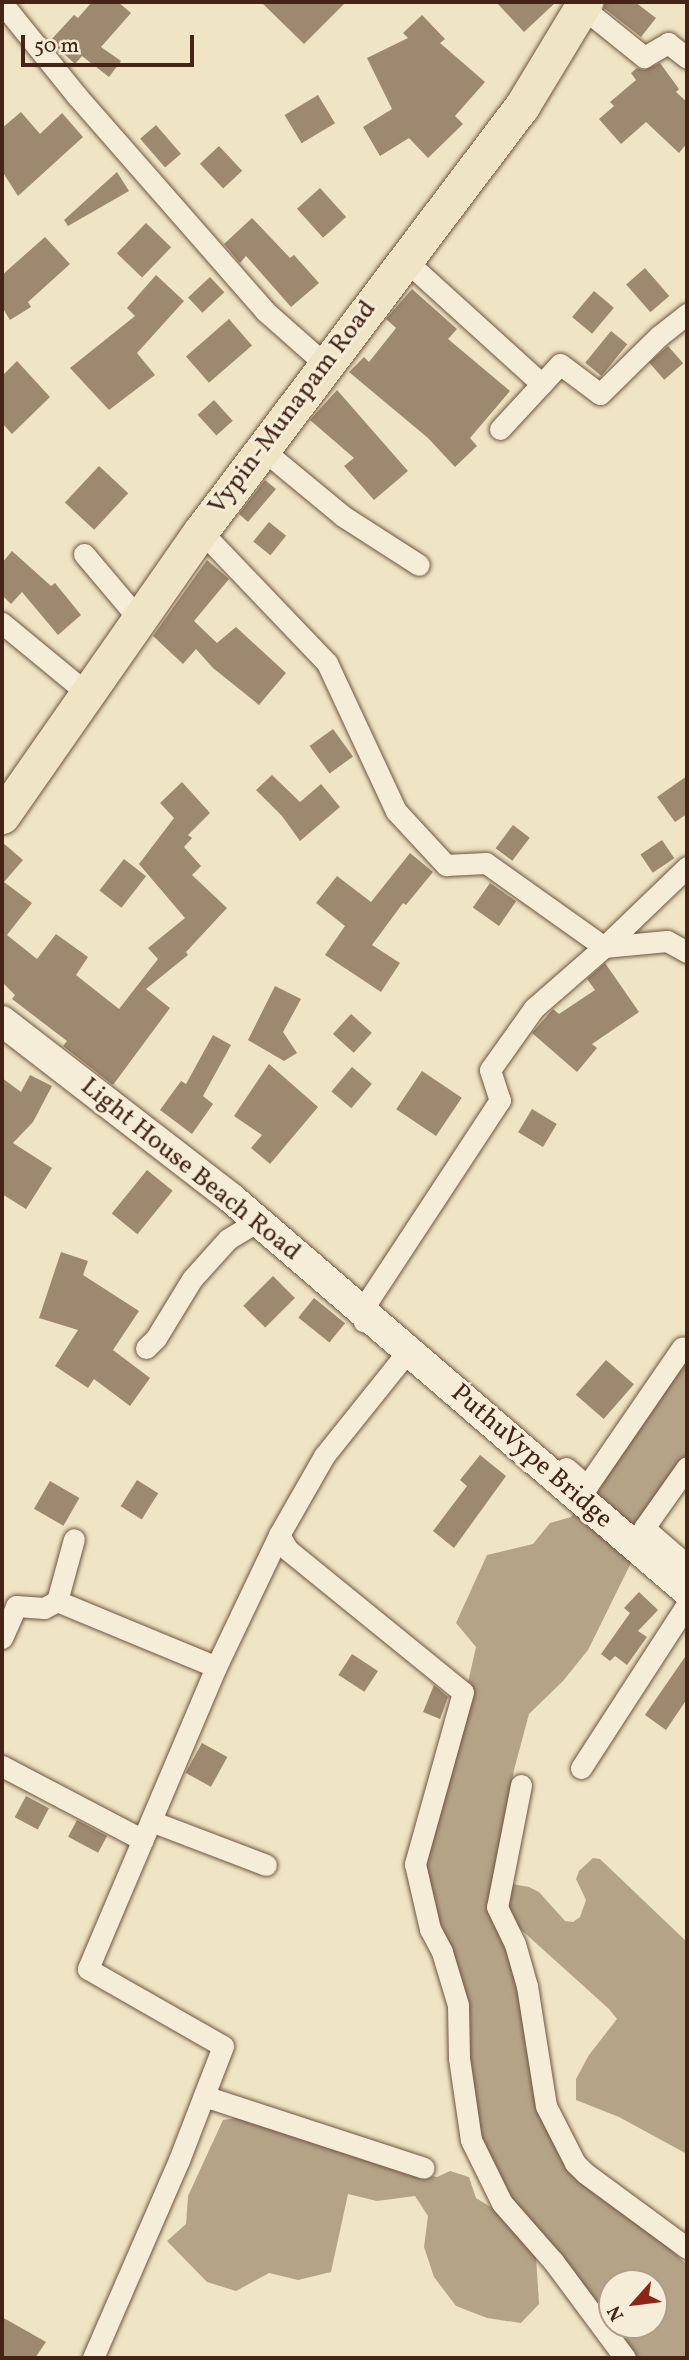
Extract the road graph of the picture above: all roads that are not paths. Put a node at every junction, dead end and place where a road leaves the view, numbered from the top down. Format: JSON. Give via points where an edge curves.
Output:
{"nodes":[{"id":1,"x":2,"y":4,"type":"edge"},
{"id":2,"x":584,"y":5,"type":"edge"},
{"id":3,"x":687,"y":58,"type":"edge"},
{"id":4,"x":404,"y":259,"type":"junction"},
{"id":5,"x":687,"y":314,"type":"edge"},
{"id":6,"x":325,"y":363,"type":"junction"},
{"id":7,"x":542,"y":384,"type":"junction"},
{"id":8,"x":500,"y":429,"type":"dead end"},
{"id":9,"x":262,"y":449,"type":"junction"},
{"id":10,"x":201,"y":531,"type":"junction"},
{"id":11,"x":84,"y":554,"type":"dead end"},
{"id":12,"x":419,"y":565,"type":"dead end"},
{"id":13,"x":139,"y":619,"type":"junction"},
{"id":14,"x":2,"y":623,"type":"edge"},
{"id":15,"x":88,"y":694,"type":"junction"},
{"id":16,"x":2,"y":816,"type":"edge"},
{"id":17,"x":687,"y":867,"type":"edge"},
{"id":18,"x":604,"y":947,"type":"junction"},
{"id":19,"x":687,"y":952,"type":"edge"},
{"id":20,"x":2,"y":1021,"type":"edge"},
{"id":21,"x":258,"y":1221,"type":"junction"},
{"id":22,"x":368,"y":1318,"type":"junction"},
{"id":23,"x":146,"y":1348,"type":"dead end"},
{"id":24,"x":682,"y":1348,"type":"dead end"},
{"id":25,"x":400,"y":1361,"type":"junction"},
{"id":26,"x":687,"y":1467,"type":"edge"},
{"id":27,"x":566,"y":1504,"type":"dead end"},
{"id":28,"x":279,"y":1535,"type":"junction"},
{"id":29,"x":74,"y":1539,"type":"dead end"},
{"id":30,"x":634,"y":1561,"type":"dead end"},
{"id":31,"x":687,"y":1565,"type":"edge"},
{"id":32,"x":57,"y":1601,"type":"junction"},
{"id":33,"x":687,"y":1601,"type":"edge"},
{"id":34,"x":2,"y":1638,"type":"edge"},
{"id":35,"x":216,"y":1667,"type":"junction"},
{"id":36,"x":2,"y":1766,"type":"edge"},
{"id":37,"x":581,"y":1768,"type":"dead end"},
{"id":38,"x":521,"y":1784,"type":"dead end"},
{"id":39,"x":147,"y":1831,"type":"junction"},
{"id":40,"x":266,"y":1865,"type":"dead end"},
{"id":41,"x":204,"y":2096,"type":"junction"},
{"id":42,"x":424,"y":2168,"type":"dead end"},
{"id":43,"x":687,"y":2248,"type":"edge"},
{"id":44,"x":93,"y":2358,"type":"edge"},
{"id":45,"x":625,"y":2358,"type":"edge"}],
"edges":[{"from":1,"to":6,"type":"street","via":[[265,311]]},
{"from":2,"to":3,"type":"street","via":[[644,57],[668,43]]},
{"from":2,"to":4,"type":"main road","name":"Vypin-Munapam Road","via":[[522,106]]},
{"from":4,"to":6,"type":"main road","name":"Vypin-Munapam Road"},
{"from":4,"to":7,"type":"street"},
{"from":5,"to":7,"type":"street","via":[[600,394],[560,364]]},
{"from":6,"to":9,"type":"main road","name":"Vypin-Munapam Road"},
{"from":7,"to":8,"type":"street"},
{"from":9,"to":10,"type":"main road","name":"Vypin-Munapam Road"},
{"from":9,"to":12,"type":"street","via":[[343,516]]},
{"from":10,"to":13,"type":"main road","name":"Vypin-Munapam Road"},
{"from":10,"to":18,"type":"street","via":[[327,663],[396,811],[446,865],[486,863]]},
{"from":11,"to":13,"type":"street"},
{"from":13,"to":15,"type":"main road","name":"Vypin-Munapam Road"},
{"from":14,"to":15,"type":"street"},
{"from":15,"to":16,"type":"main road","name":"Vypin-Munapam Road"},
{"from":17,"to":18,"type":"street"},
{"from":18,"to":19,"type":"street","via":[[667,941]]},
{"from":18,"to":22,"type":"street","via":[[534,1007],[489,1070],[500,1100]]},
{"from":20,"to":21,"type":"main road","name":"Light House Beach Road"},
{"from":21,"to":22,"type":"main road","name":"Light House Beach Road"},
{"from":21,"to":23,"type":"street","via":[[228,1239],[192,1279]]},
{"from":22,"to":24,"type":"street","via":[[382,1309],[587,1486]]},
{"from":22,"to":25,"type":"street","via":[[367,1332]]},
{"from":22,"to":33,"type":"main road","name":"PuthuVype Bridge"},
{"from":25,"to":27,"type":"street"},
{"from":25,"to":28,"type":"street","via":[[324,1456]]},
{"from":26,"to":31,"type":"street","via":[[644,1528]]},
{"from":28,"to":35,"type":"street"},
{"from":28,"to":45,"type":"street","via":[[288,1550],[463,1692],[415,1864],[430,1929],[442,1952],[457,2005],[471,2140],[502,2203],[553,2260]]},
{"from":29,"to":32,"type":"street"},
{"from":30,"to":33,"type":"street"},
{"from":32,"to":34,"type":"street","via":[[44,1608],[16,1606]]},
{"from":32,"to":35,"type":"street"},
{"from":33,"to":37,"type":"street"},
{"from":35,"to":39,"type":"street"},
{"from":36,"to":39,"type":"street"},
{"from":38,"to":43,"type":"street","via":[[498,1907],[527,1986],[546,2106],[580,2168]]},
{"from":39,"to":40,"type":"street"},
{"from":39,"to":41,"type":"street","via":[[89,1969],[223,2046]]},
{"from":41,"to":42,"type":"street"},
{"from":41,"to":44,"type":"street"}]}
